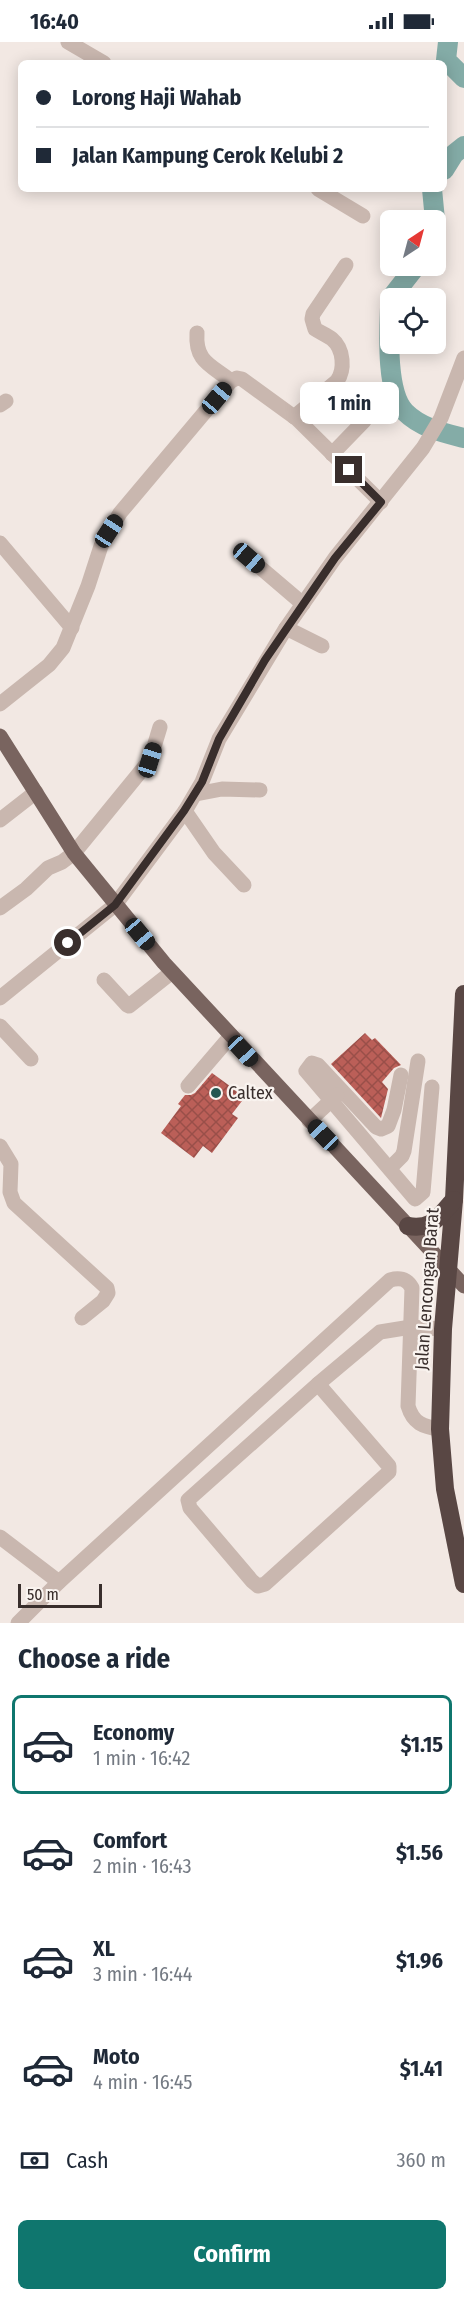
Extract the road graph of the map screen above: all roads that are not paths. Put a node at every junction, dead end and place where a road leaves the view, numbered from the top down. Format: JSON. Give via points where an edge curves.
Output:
{"nodes":[{"id":1,"x":68,"y":42,"type":"edge"},
{"id":2,"x":99,"y":60,"type":"edge"},
{"id":3,"x":323,"y":192,"type":"edge"},
{"id":4,"x":363,"y":216,"type":"dead end"},
{"id":5,"x":346,"y":265,"type":"dead end"},
{"id":6,"x":197,"y":333,"type":"dead end"},
{"id":7,"x":464,"y":358,"type":"edge"},
{"id":8,"x":231,"y":381,"type":"junction"},
{"id":9,"x":294,"y":417,"type":"junction"},
{"id":10,"x":364,"y":421,"type":"dead end"},
{"id":11,"x":332,"y":454,"type":"junction"},
{"id":12,"x":381,"y":502,"type":"junction"},
{"id":13,"x":0,"y":543,"type":"edge"},
{"id":14,"x":249,"y":558,"type":"dead end"},
{"id":15,"x":303,"y":604,"type":"junction"},
{"id":16,"x":72,"y":628,"type":"junction"},
{"id":17,"x":286,"y":628,"type":"junction"},
{"id":18,"x":322,"y":646,"type":"dead end"},
{"id":19,"x":0,"y":704,"type":"edge"},
{"id":20,"x":160,"y":727,"type":"dead end"},
{"id":21,"x":0,"y":736,"type":"edge"},
{"id":22,"x":260,"y":790,"type":"dead end"},
{"id":23,"x":36,"y":792,"type":"junction"},
{"id":24,"x":196,"y":794,"type":"junction"},
{"id":25,"x":184,"y":811,"type":"junction"},
{"id":26,"x":0,"y":820,"type":"edge"},
{"id":27,"x":74,"y":853,"type":"junction"},
{"id":28,"x":243,"y":885,"type":"dead end"},
{"id":29,"x":115,"y":905,"type":"junction"},
{"id":30,"x":0,"y":908,"type":"edge"},
{"id":31,"x":172,"y":972,"type":"junction"},
{"id":32,"x":104,"y":980,"type":"dead end"},
{"id":33,"x":464,"y":994,"type":"edge"},
{"id":34,"x":0,"y":998,"type":"edge"},
{"id":35,"x":0,"y":1026,"type":"edge"},
{"id":36,"x":230,"y":1037,"type":"junction"},
{"id":37,"x":31,"y":1059,"type":"dead end"},
{"id":38,"x":418,"y":1061,"type":"dead end"},
{"id":39,"x":402,"y":1075,"type":"dead end"},
{"id":40,"x":188,"y":1086,"type":"dead end"},
{"id":41,"x":432,"y":1087,"type":"dead end"},
{"id":42,"x":336,"y":1096,"type":"junction"},
{"id":43,"x":309,"y":1121,"type":"junction"},
{"id":44,"x":0,"y":1146,"type":"edge"},
{"id":45,"x":390,"y":1168,"type":"junction"},
{"id":46,"x":454,"y":1200,"type":"junction"},
{"id":47,"x":408,"y":1226,"type":"junction"},
{"id":48,"x":449,"y":1269,"type":"junction"},
{"id":49,"x":464,"y":1286,"type":"edge"},
{"id":50,"x":82,"y":1318,"type":"dead end"},
{"id":51,"x":411,"y":1327,"type":"junction"},
{"id":52,"x":443,"y":1329,"type":"junction"},
{"id":53,"x":318,"y":1384,"type":"junction"},
{"id":54,"x":440,"y":1429,"type":"junction"},
{"id":55,"x":0,"y":1538,"type":"edge"},
{"id":56,"x":59,"y":1582,"type":"junction"},
{"id":57,"x":464,"y":1584,"type":"edge"},
{"id":58,"x":18,"y":1623,"type":"edge"}],
"edges":[{"from":1,"to":2,"type":"street"},
{"from":3,"to":4,"type":"street"},
{"from":5,"to":9,"type":"street","via":[[312,320],[315,329],[336,343],[342,356],[342,374]]},
{"from":6,"to":8,"type":"street","via":[[200,357]]},
{"from":7,"to":12,"type":"street","via":[[441,418]]},
{"from":8,"to":9,"type":"street","via":[[242,379]]},
{"from":8,"to":16,"type":"street","via":[[120,513],[109,531]]},
{"from":9,"to":11,"type":"street"},
{"from":10,"to":11,"type":"street"},
{"from":11,"to":12,"type":"street"},
{"from":12,"to":15,"type":"street"},
{"from":13,"to":16,"type":"street"},
{"from":14,"to":15,"type":"street"},
{"from":15,"to":17,"type":"street"},
{"from":16,"to":19,"type":"street","via":[[49,665]]},
{"from":17,"to":18,"type":"street"},
{"from":17,"to":24,"type":"street","via":[[219,739]]},
{"from":20,"to":27,"type":"street","via":[[150,760]]},
{"from":21,"to":23,"type":"main road"},
{"from":22,"to":24,"type":"street","via":[[222,789]]},
{"from":23,"to":26,"type":"street"},
{"from":23,"to":27,"type":"main road"},
{"from":24,"to":25,"type":"street"},
{"from":25,"to":28,"type":"street"},
{"from":25,"to":29,"type":"street"},
{"from":27,"to":29,"type":"main road"},
{"from":27,"to":30,"type":"street","via":[[48,868]]},
{"from":29,"to":31,"type":"main road"},
{"from":29,"to":34,"type":"street"},
{"from":31,"to":32,"type":"street","via":[[129,1006]]},
{"from":31,"to":36,"type":"main road"},
{"from":33,"to":46,"type":"highway","name":"Jalan Lencongan Barat"},
{"from":35,"to":37,"type":"street"},
{"from":36,"to":40,"type":"street"},
{"from":36,"to":43,"type":"main road"},
{"from":38,"to":45,"type":"street","via":[[404,1151]]},
{"from":39,"to":42,"type":"street","via":[[392,1116],[383,1129]]},
{"from":41,"to":45,"type":"street","via":[[421,1197],[413,1198]]},
{"from":42,"to":43,"type":"street"},
{"from":42,"to":45,"type":"street"},
{"from":43,"to":47,"type":"main road"},
{"from":44,"to":50,"type":"street","via":[[11,1164],[10,1192],[14,1203],[107,1288],[103,1301]]},
{"from":46,"to":47,"type":"highway","via":[[429,1225]]},
{"from":46,"to":48,"type":"highway","name":"Jalan Lencongan Barat"},
{"from":47,"to":48,"type":"main road"},
{"from":48,"to":49,"type":"main road"},
{"from":48,"to":52,"type":"highway","name":"Jalan Lencongan Barat"},
{"from":51,"to":52,"type":"street"},
{"from":51,"to":53,"type":"street","via":[[380,1332]]},
{"from":51,"to":54,"type":"street","via":[[411,1417]]},
{"from":51,"to":56,"type":"street","via":[[412,1288],[404,1280],[390,1280]]},
{"from":52,"to":54,"type":"highway","name":"Jalan Lencongan Barat"},
{"from":53,"to":53,"type":"street","via":[[188,1500],[190,1508],[258,1586],[265,1584],[389,1472],[389,1466]]},
{"from":54,"to":57,"type":"highway","name":"Jalan Lencongan Barat","via":[[445,1489]]},
{"from":55,"to":56,"type":"street"},
{"from":56,"to":58,"type":"street"}]}
